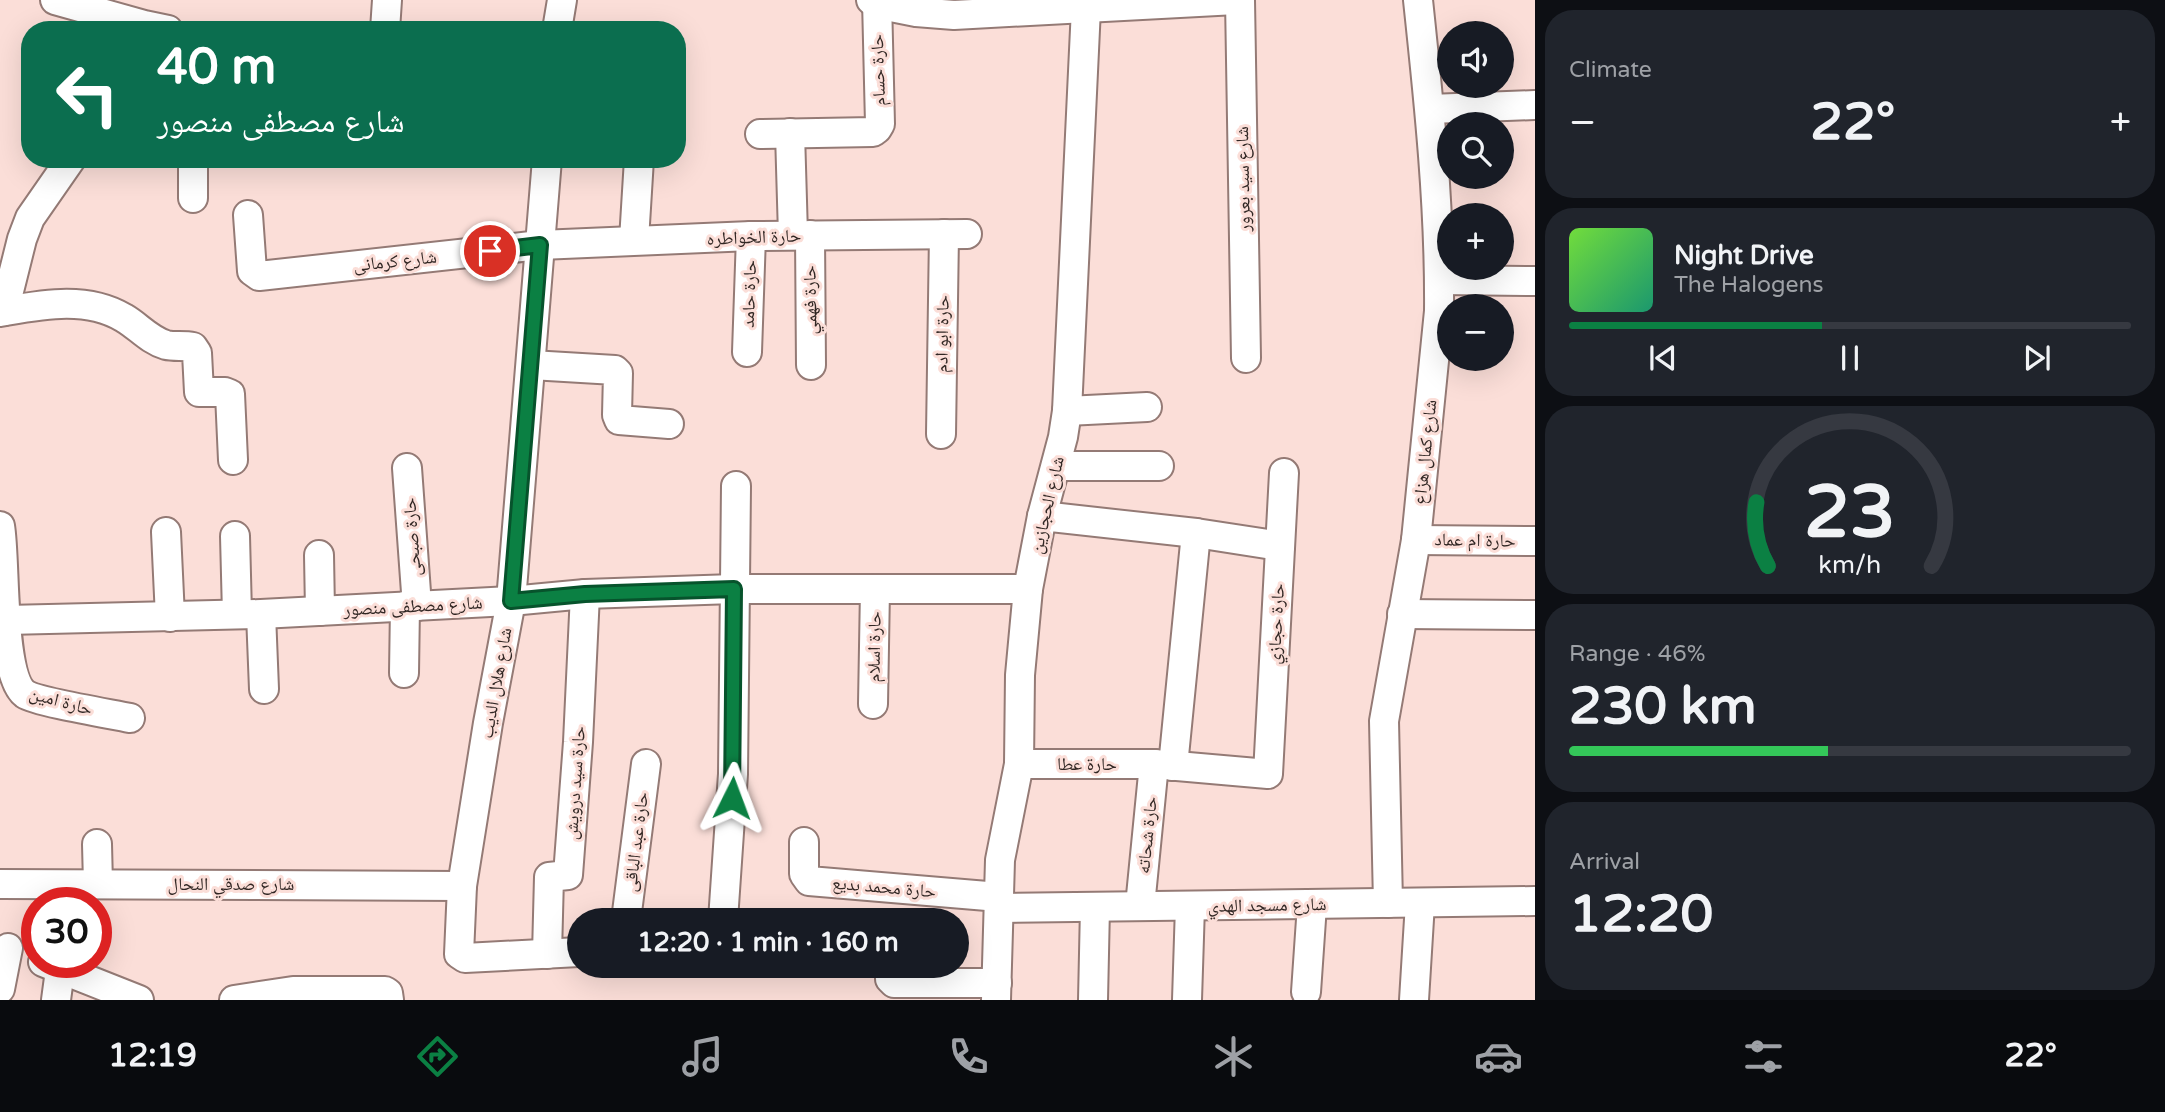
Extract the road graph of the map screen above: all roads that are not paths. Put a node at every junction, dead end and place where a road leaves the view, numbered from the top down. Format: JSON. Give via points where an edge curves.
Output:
{"nodes":[{"id":1,"x":55,"y":0,"type":"edge"},
{"id":2,"x":387,"y":0,"type":"edge"},
{"id":3,"x":562,"y":0,"type":"edge"},
{"id":4,"x":1238,"y":0,"type":"edge"},
{"id":5,"x":1418,"y":0,"type":"edge"},
{"id":6,"x":875,"y":1,"type":"edge"},
{"id":7,"x":1130,"y":3,"type":"edge"},
{"id":8,"x":1020,"y":6,"type":"edge"},
{"id":9,"x":1086,"y":8,"type":"junction"},
{"id":10,"x":151,"y":21,"type":"edge"},
{"id":11,"x":386,"y":21,"type":"edge"},
{"id":12,"x":558,"y":21,"type":"edge"},
{"id":13,"x":1535,"y":105,"type":"edge"},
{"id":14,"x":1430,"y":109,"type":"junction"},
{"id":15,"x":790,"y":133,"type":"junction"},
{"id":16,"x":760,"y":134,"type":"dead end"},
{"id":17,"x":65,"y":168,"type":"edge"},
{"id":18,"x":193,"y":168,"type":"edge"},
{"id":19,"x":546,"y":168,"type":"edge"},
{"id":20,"x":638,"y":168,"type":"edge"},
{"id":21,"x":193,"y":198,"type":"dead end"},
{"id":22,"x":248,"y":215,"type":"dead end"},
{"id":23,"x":1437,"y":229,"type":"edge"},
{"id":24,"x":955,"y":234,"type":"joint"},
{"id":25,"x":801,"y":235,"type":"junction"},
{"id":26,"x":751,"y":236,"type":"junction"},
{"id":27,"x":634,"y":240,"type":"junction"},
{"id":28,"x":540,"y":245,"type":"junction"},
{"id":29,"x":1440,"y":280,"type":"joint"},
{"id":30,"x":1535,"y":281,"type":"edge"},
{"id":31,"x":2,"y":312,"type":"edge"},
{"id":32,"x":747,"y":352,"type":"dead end"},
{"id":33,"x":1246,"y":358,"type":"dead end"},
{"id":34,"x":531,"y":365,"type":"junction"},
{"id":35,"x":811,"y":365,"type":"dead end"},
{"id":36,"x":1147,"y":407,"type":"dead end"},
{"id":37,"x":1067,"y":411,"type":"junction"},
{"id":38,"x":669,"y":424,"type":"dead end"},
{"id":39,"x":941,"y":434,"type":"dead end"},
{"id":40,"x":233,"y":460,"type":"dead end"},
{"id":41,"x":1056,"y":466,"type":"junction"},
{"id":42,"x":1159,"y":466,"type":"dead end"},
{"id":43,"x":407,"y":468,"type":"dead end"},
{"id":44,"x":1284,"y":472,"type":"dead end"},
{"id":45,"x":736,"y":486,"type":"dead end"},
{"id":46,"x":1042,"y":516,"type":"junction"},
{"id":47,"x":0,"y":526,"type":"edge"},
{"id":48,"x":166,"y":532,"type":"dead end"},
{"id":49,"x":1196,"y":533,"type":"junction"},
{"id":50,"x":234,"y":536,"type":"dead end"},
{"id":51,"x":1416,"y":540,"type":"junction"},
{"id":52,"x":1535,"y":541,"type":"edge"},
{"id":53,"x":1280,"y":545,"type":"junction"},
{"id":54,"x":319,"y":555,"type":"dead end"},
{"id":55,"x":734,"y":589,"type":"junction"},
{"id":56,"x":875,"y":589,"type":"junction"},
{"id":57,"x":1028,"y":589,"type":"junction"},
{"id":58,"x":585,"y":594,"type":"junction"},
{"id":59,"x":511,"y":601,"type":"junction"},
{"id":60,"x":411,"y":606,"type":"junction"},
{"id":61,"x":320,"y":611,"type":"junction"},
{"id":62,"x":249,"y":614,"type":"junction"},
{"id":63,"x":1402,"y":614,"type":"junction"},
{"id":64,"x":1535,"y":615,"type":"edge"},
{"id":65,"x":170,"y":617,"type":"junction"},
{"id":66,"x":7,"y":620,"type":"junction"},
{"id":67,"x":404,"y":673,"type":"dead end"},
{"id":68,"x":264,"y":689,"type":"dead end"},
{"id":69,"x":873,"y":704,"type":"dead end"},
{"id":70,"x":130,"y":718,"type":"dead end"},
{"id":71,"x":646,"y":764,"type":"dead end"},
{"id":72,"x":1019,"y":764,"type":"junction"},
{"id":73,"x":1164,"y":765,"type":"junction"},
{"id":74,"x":1268,"y":775,"type":"joint"},
{"id":75,"x":804,"y":842,"type":"dead end"},
{"id":76,"x":97,"y":844,"type":"dead end"},
{"id":77,"x":0,"y":884,"type":"edge"},
{"id":78,"x":98,"y":884,"type":"junction"},
{"id":79,"x":461,"y":886,"type":"junction"},
{"id":80,"x":1535,"y":901,"type":"edge"},
{"id":81,"x":999,"y":902,"type":"junction"},
{"id":82,"x":1420,"y":903,"type":"junction"},
{"id":83,"x":1388,"y":904,"type":"junction"},
{"id":84,"x":1312,"y":905,"type":"junction"},
{"id":85,"x":1140,"y":906,"type":"junction"},
{"id":86,"x":1190,"y":906,"type":"junction"},
{"id":87,"x":1095,"y":907,"type":"junction"},
{"id":88,"x":628,"y":908,"type":"edge"},
{"id":89,"x":724,"y":908,"type":"edge"},
{"id":90,"x":4,"y":945,"type":"edge"},
{"id":91,"x":21,"y":953,"type":"edge"},
{"id":92,"x":567,"y":953,"type":"edge"},
{"id":93,"x":547,"y":954,"type":"junction"},
{"id":94,"x":50,"y":978,"type":"edge"},
{"id":95,"x":83,"y":978,"type":"edge"},
{"id":96,"x":890,"y":978,"type":"edge"},
{"id":97,"x":0,"y":989,"type":"edge"},
{"id":98,"x":997,"y":992,"type":"edge"},
{"id":99,"x":1306,"y":992,"type":"dead end"},
{"id":100,"x":56,"y":1000,"type":"edge"},
{"id":101,"x":139,"y":1000,"type":"edge"},
{"id":102,"x":234,"y":1000,"type":"edge"},
{"id":103,"x":389,"y":1000,"type":"edge"},
{"id":104,"x":1093,"y":1000,"type":"edge"},
{"id":105,"x":1187,"y":1000,"type":"edge"},
{"id":106,"x":1415,"y":1000,"type":"edge"}],
"edges":[{"from":1,"to":10,"type":"street"},
{"from":2,"to":11,"type":"street"},
{"from":3,"to":12,"type":"street"},
{"from":4,"to":7,"type":"street"},
{"from":4,"to":33,"type":"street","name":"شارع سيد بعرور"},
{"from":5,"to":14,"type":"street","name":"شارع كمال هزاع"},
{"from":6,"to":8,"type":"street","via":[[916,12],[954,15]]},
{"from":6,"to":15,"type":"street","name":"حارة حسام","via":[[877,129]]},
{"from":7,"to":9,"type":"street"},
{"from":8,"to":9,"type":"street"},
{"from":9,"to":37,"type":"street","name":"شارع الحجازين"},
{"from":13,"to":14,"type":"street"},
{"from":14,"to":23,"type":"street","name":"شارع كمال هزاع"},
{"from":15,"to":16,"type":"street"},
{"from":15,"to":25,"type":"street","name":"حارة فهمي"},
{"from":17,"to":31,"type":"street","via":[[30,218]]},
{"from":18,"to":21,"type":"street"},
{"from":19,"to":28,"type":"street","name":"شارع هلال الديب"},
{"from":20,"to":27,"type":"street"},
{"from":22,"to":28,"type":"street","name":"شارع كرمانى","via":[[252,271],[257,276]]},
{"from":24,"to":25,"type":"street","name":"حارة الخواطره"},
{"from":24,"to":39,"type":"street","name":"حارة ابو ادم"},
{"from":25,"to":26,"type":"street","name":"حارة الخواطره"},
{"from":25,"to":35,"type":"street","name":"حارة فهمي"},
{"from":26,"to":27,"type":"street","name":"حارة الخواطره"},
{"from":26,"to":32,"type":"street","name":"حارة حامد"},
{"from":27,"to":28,"type":"street","name":"حارة الخواطره"},
{"from":28,"to":34,"type":"street","name":"شارع هلال الديب"},
{"from":29,"to":30,"type":"street"},
{"from":29,"to":51,"type":"street","name":"شارع كمال هزاع"},
{"from":31,"to":40,"type":"street","via":[[77,304],[124,317],[165,345],[193,347],[199,392],[230,394]]},
{"from":34,"to":38,"type":"street","via":[[615,369],[619,419]]},
{"from":34,"to":59,"type":"street","name":"شارع هلال الديب"},
{"from":36,"to":37,"type":"street"},
{"from":37,"to":41,"type":"street","name":"شارع الحجازين"},
{"from":41,"to":42,"type":"street"},
{"from":41,"to":46,"type":"street","name":"شارع الحجازين"},
{"from":43,"to":60,"type":"street","name":"حارة صبحى"},
{"from":44,"to":53,"type":"street","name":"حارة حجازي"},
{"from":45,"to":55,"type":"street"},
{"from":46,"to":49,"type":"street"},
{"from":46,"to":57,"type":"street","name":"شارع الحجازين"},
{"from":47,"to":66,"type":"street","name":"حارة امين"},
{"from":48,"to":65,"type":"street"},
{"from":49,"to":53,"type":"street"},
{"from":49,"to":73,"type":"street","name":"حارة شحاته"},
{"from":50,"to":62,"type":"street"},
{"from":51,"to":52,"type":"street","name":"حارة ام عماد"},
{"from":51,"to":63,"type":"street","name":"شارع كمال هزاع"},
{"from":53,"to":74,"type":"street","name":"حارة حجازي"},
{"from":54,"to":61,"type":"street"},
{"from":55,"to":56,"type":"street","name":"شارع مصطفى منصور"},
{"from":55,"to":58,"type":"street","name":"شارع مصطفى منصور"},
{"from":55,"to":89,"type":"street","via":[[733,774]]},
{"from":56,"to":57,"type":"street","name":"شارع مصطفى منصور"},
{"from":56,"to":69,"type":"street","name":"حارة اسلام"},
{"from":57,"to":72,"type":"street","name":"شارع الحجازين","via":[[1020,675]]},
{"from":58,"to":59,"type":"street","name":"شارع مصطفى منصور"},
{"from":58,"to":93,"type":"street","name":"حارة سيد درويش","via":[[568,875],[548,879]]},
{"from":59,"to":60,"type":"street","name":"شارع مصطفى منصور"},
{"from":59,"to":79,"type":"street","name":"شارع هلال الديب"},
{"from":60,"to":61,"type":"street","name":"شارع مصطفى منصور"},
{"from":60,"to":67,"type":"street","name":"حارة صبحى"},
{"from":61,"to":62,"type":"street","name":"شارع مصطفى منصور"},
{"from":62,"to":65,"type":"street","name":"شارع مصطفى منصور"},
{"from":62,"to":68,"type":"street"},
{"from":63,"to":64,"type":"street"},
{"from":63,"to":83,"type":"street","name":"شارع كمال هزاع","via":[[1384,721]]},
{"from":65,"to":66,"type":"street","name":"شارع مصطفى منصور"},
{"from":66,"to":70,"type":"street","name":"حارة امين","via":[[15,682],[28,696]]},
{"from":71,"to":88,"type":"street","name":"حارة عبد الباقى"},
{"from":72,"to":73,"type":"street","name":"حارة عطا"},
{"from":72,"to":81,"type":"street","name":"شارع الحجازين","via":[[1000,860]]},
{"from":73,"to":74,"type":"street","name":"حارة عطا"},
{"from":73,"to":85,"type":"street","name":"حارة شحاته"},
{"from":75,"to":81,"type":"street","name":"حارة محمد بديع","via":[[804,874],[809,881]]},
{"from":76,"to":78,"type":"street"},
{"from":77,"to":78,"type":"street","name":"شارع صدقي النحال"},
{"from":78,"to":79,"type":"street","name":"شارع صدقي النحال"},
{"from":79,"to":93,"type":"street","name":"شارع هلال الديب","via":[[459,954],[465,958]]},
{"from":80,"to":82,"type":"street","name":"شارع مسجد الهدي"},
{"from":81,"to":87,"type":"street","name":"شارع مسجد الهدي"},
{"from":81,"to":98,"type":"street","name":"شارع الحجازين"},
{"from":82,"to":83,"type":"street","name":"شارع مسجد الهدي"},
{"from":82,"to":106,"type":"street"},
{"from":83,"to":84,"type":"street","name":"شارع مسجد الهدي"},
{"from":84,"to":86,"type":"street","name":"شارع مسجد الهدي"},
{"from":84,"to":99,"type":"street"},
{"from":85,"to":86,"type":"street","name":"شارع مسجد الهدي"},
{"from":85,"to":87,"type":"street","name":"شارع مسجد الهدي"},
{"from":86,"to":105,"type":"street"},
{"from":87,"to":104,"type":"street"},
{"from":90,"to":91,"type":"street"},
{"from":90,"to":97,"type":"street"},
{"from":92,"to":93,"type":"street"},
{"from":94,"to":100,"type":"street"},
{"from":95,"to":101,"type":"street"},
{"from":96,"to":98,"type":"street","via":[[894,983]]},
{"from":102,"to":103,"type":"street","via":[[293,991],[385,991]]}]}
